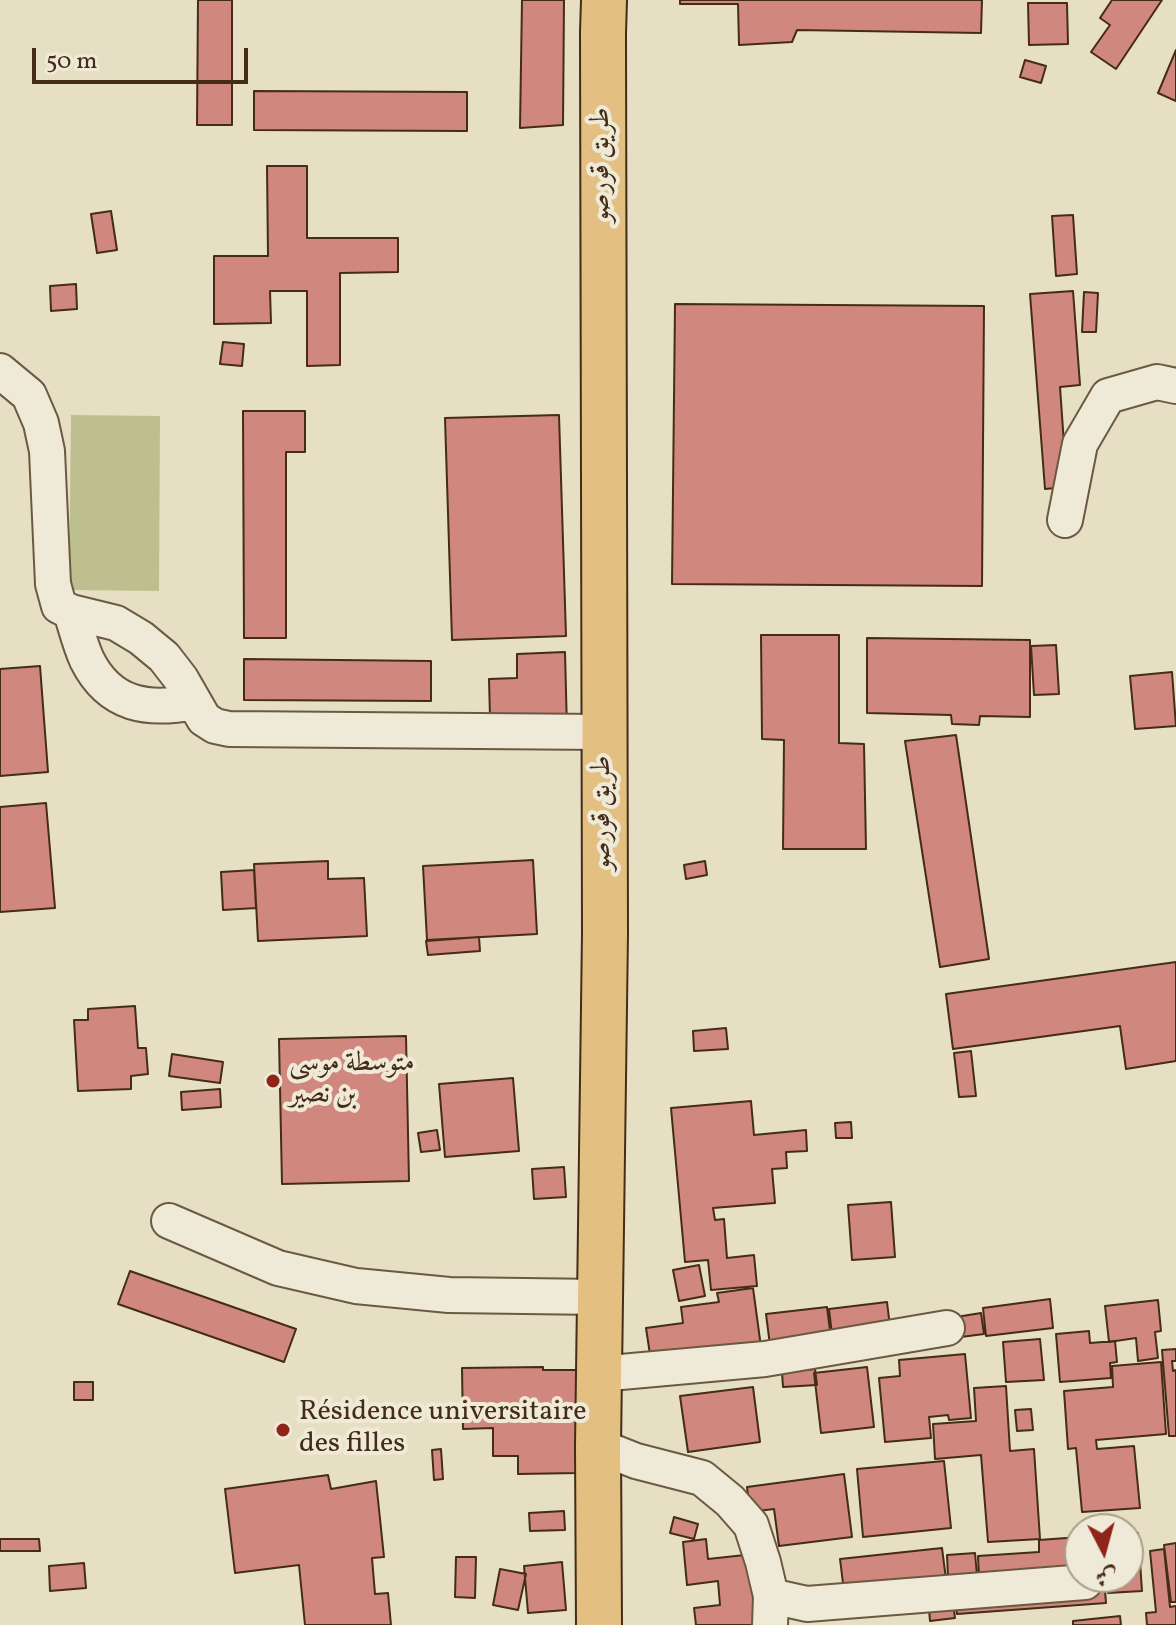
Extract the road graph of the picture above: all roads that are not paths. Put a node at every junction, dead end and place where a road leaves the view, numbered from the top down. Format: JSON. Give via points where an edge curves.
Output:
{"nodes":[{"id":1,"x":604,"y":0,"type":"edge"},
{"id":2,"x":0,"y":371,"type":"edge"},
{"id":3,"x":1176,"y":386,"type":"edge"},
{"id":4,"x":1065,"y":520,"type":"dead end"},
{"id":5,"x":71,"y":612,"type":"junction"},
{"id":6,"x":194,"y":702,"type":"junction"},
{"id":7,"x":604,"y":732,"type":"junction"},
{"id":8,"x":169,"y":1221,"type":"dead end"},
{"id":9,"x":600,"y":1297,"type":"junction"},
{"id":10,"x":947,"y":1328,"type":"dead end"},
{"id":11,"x":599,"y":1374,"type":"junction"},
{"id":12,"x":598,"y":1446,"type":"junction"},
{"id":13,"x":1064,"y":1584,"type":"edge"},
{"id":14,"x":770,"y":1610,"type":"edge"},
{"id":15,"x":599,"y":1625,"type":"edge"}],
"edges":[{"from":1,"to":7,"type":"main road","name":"طريق قورصو"},
{"from":2,"to":5,"type":"street","via":[[29,395],[41,423],[55,597]]},
{"from":3,"to":4,"type":"street","via":[[1157,382],[1108,396],[1080,444]]},
{"from":5,"to":6,"type":"street","via":[[116,623],[141,638],[164,657]]},
{"from":5,"to":6,"type":"street","via":[[88,661],[113,691],[147,706]]},
{"from":6,"to":7,"type":"street","via":[[204,719],[229,729]]},
{"from":7,"to":9,"type":"main road","name":"طريق قورصو"},
{"from":8,"to":9,"type":"street","via":[[278,1268],[356,1286],[449,1295]]},
{"from":9,"to":11,"type":"main road","name":"طريق قورصو"},
{"from":10,"to":11,"type":"street","via":[[765,1359]]},
{"from":11,"to":12,"type":"main road","name":"طريق قورصو"},
{"from":12,"to":14,"type":"street","via":[[702,1478],[730,1501],[751,1525]]},
{"from":12,"to":15,"type":"main road","name":"طريق قورصو"},
{"from":13,"to":14,"type":"street"}]}
